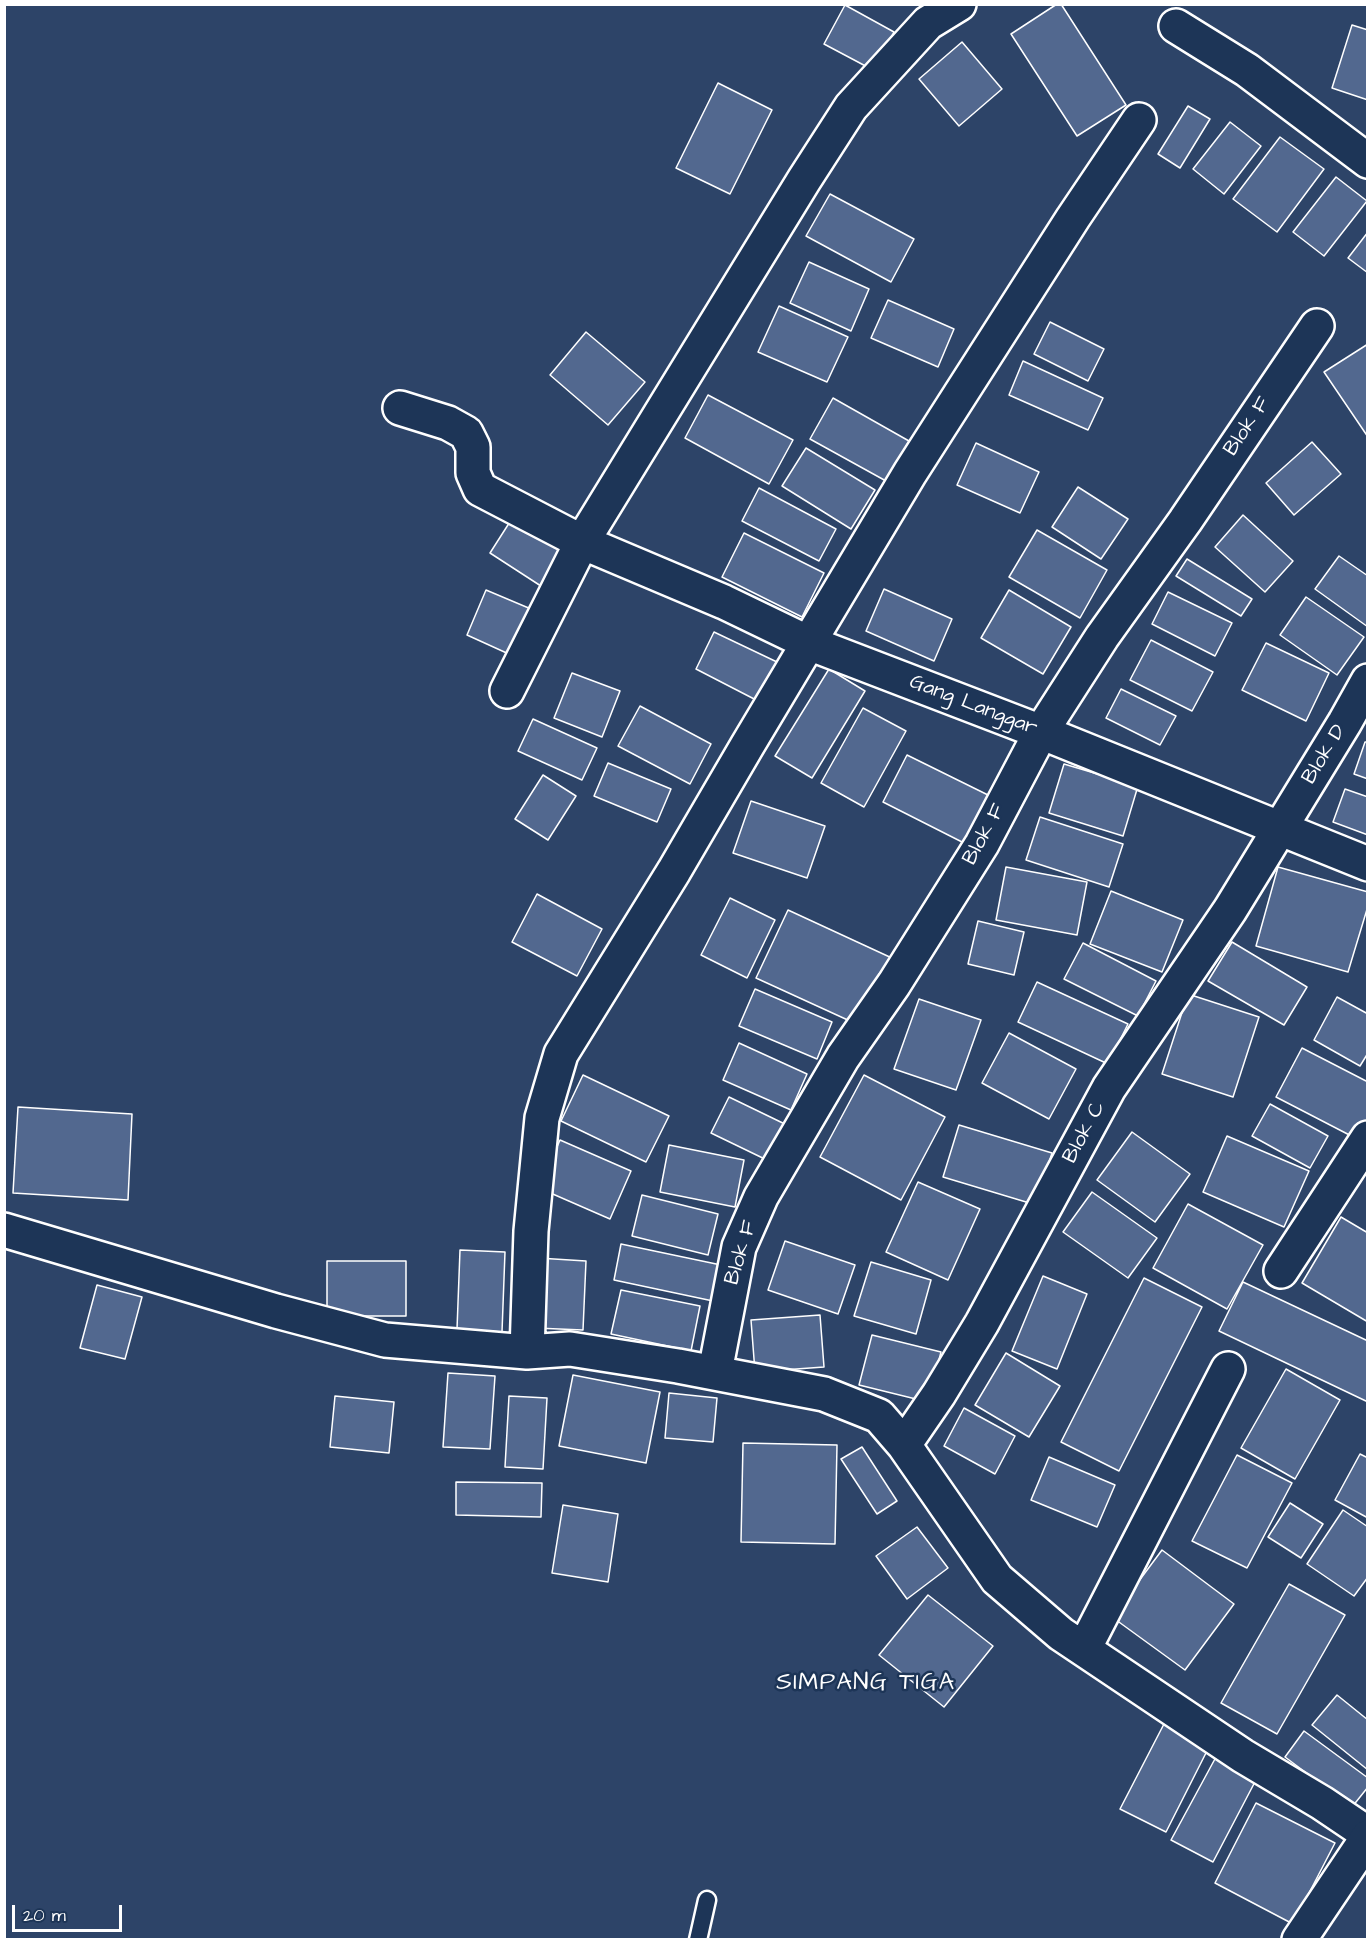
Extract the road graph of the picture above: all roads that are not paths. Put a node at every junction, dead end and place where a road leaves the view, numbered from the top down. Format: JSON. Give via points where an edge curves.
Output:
{"nodes":[{"id":1,"x":959,"y":4,"type":"edge"},
{"id":2,"x":1176,"y":26,"type":"dead end"},
{"id":3,"x":1139,"y":120,"type":"dead end"},
{"id":4,"x":1368,"y":160,"type":"edge"},
{"id":5,"x":1317,"y":326,"type":"dead end"},
{"id":6,"x":400,"y":408,"type":"dead end"},
{"id":7,"x":582,"y":542,"type":"junction"},
{"id":8,"x":809,"y":643,"type":"junction"},
{"id":9,"x":1368,"y":681,"type":"edge"},
{"id":10,"x":507,"y":692,"type":"dead end"},
{"id":11,"x":1041,"y":732,"type":"junction"},
{"id":12,"x":1280,"y":828,"type":"junction"},
{"id":13,"x":1368,"y":864,"type":"edge"},
{"id":14,"x":1368,"y":1138,"type":"edge"},
{"id":15,"x":4,"y":1230,"type":"edge"},
{"id":16,"x":1281,"y":1272,"type":"dead end"},
{"id":17,"x":527,"y":1352,"type":"junction"},
{"id":18,"x":1228,"y":1369,"type":"dead end"},
{"id":19,"x":715,"y":1372,"type":"junction"},
{"id":20,"x":904,"y":1445,"type":"junction"},
{"id":21,"x":1084,"y":1649,"type":"junction"},
{"id":22,"x":1368,"y":1836,"type":"edge"},
{"id":23,"x":707,"y":1900,"type":"dead end"},
{"id":24,"x":698,"y":1940,"type":"edge"},
{"id":25,"x":1299,"y":1940,"type":"edge"}],
"edges":[{"from":1,"to":7,"type":"street","via":[[928,23],[851,107]]},
{"from":2,"to":4,"type":"street","via":[[1247,70]]},
{"from":3,"to":8,"type":"street","via":[[910,473]]},
{"from":5,"to":11,"type":"street","name":"Blok F"},
{"from":6,"to":7,"type":"street","name":"Gang Langgar","via":[[466,433],[473,447],[473,473],[480,489]]},
{"from":7,"to":8,"type":"street","name":"Gang Langgar"},
{"from":7,"to":10,"type":"street"},
{"from":8,"to":11,"type":"street","name":"Gang Langgar"},
{"from":8,"to":17,"type":"street","via":[[561,1054],[542,1118],[531,1231]]},
{"from":9,"to":12,"type":"street","name":"Blok D"},
{"from":11,"to":12,"type":"street","name":"Gang Langgar"},
{"from":11,"to":19,"type":"street","name":"Blok F","via":[[982,844],[843,1057],[761,1197],[739,1247]]},
{"from":12,"to":13,"type":"street","name":"Gang Langgar"},
{"from":12,"to":20,"type":"street","name":"Blok C","via":[[1191,970],[1109,1088],[982,1323]]},
{"from":14,"to":16,"type":"street"},
{"from":15,"to":17,"type":"street","via":[[385,1340]]},
{"from":17,"to":19,"type":"street","via":[[570,1349]]},
{"from":18,"to":21,"type":"street"},
{"from":19,"to":20,"type":"street","via":[[824,1394],[879,1416]]},
{"from":20,"to":21,"type":"street","via":[[997,1579]]},
{"from":21,"to":22,"type":"street"},
{"from":22,"to":25,"type":"street"},
{"from":23,"to":24,"type":"lane"}]}
